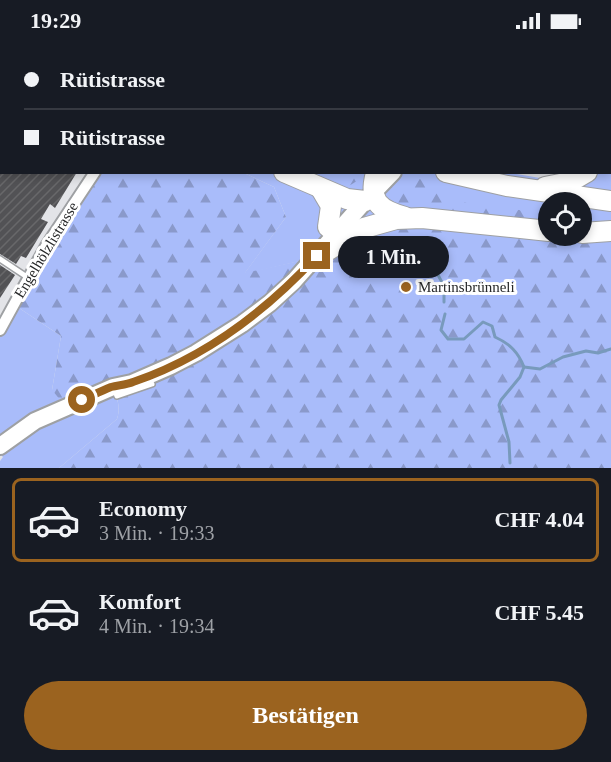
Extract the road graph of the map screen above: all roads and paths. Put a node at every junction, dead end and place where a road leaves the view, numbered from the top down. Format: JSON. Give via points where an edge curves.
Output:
{"nodes":[{"id":1,"x":93,"y":174,"type":"edge"},
{"id":2,"x":288,"y":174,"type":"edge"},
{"id":3,"x":456,"y":174,"type":"edge"},
{"id":4,"x":583,"y":174,"type":"edge"},
{"id":5,"x":374,"y":183,"type":"edge"},
{"id":6,"x":321,"y":189,"type":"junction"},
{"id":7,"x":531,"y":189,"type":"junction"},
{"id":8,"x":611,"y":201,"type":"edge"},
{"id":9,"x":410,"y":218,"type":"junction"},
{"id":10,"x":328,"y":227,"type":"junction"},
{"id":11,"x":538,"y":230,"type":"edge"},
{"id":12,"x":611,"y":231,"type":"edge"},
{"id":13,"x":592,"y":232,"type":"edge"},
{"id":14,"x":317,"y":256,"type":"junction"},
{"id":15,"x":0,"y":259,"type":"edge"},
{"id":16,"x":27,"y":277,"type":"junction"},
{"id":17,"x":0,"y":330,"type":"edge"},
{"id":18,"x":152,"y":384,"type":"dead end"},
{"id":19,"x":113,"y":387,"type":"junction"},
{"id":20,"x":0,"y":446,"type":"edge"}],
"edges":[{"from":1,"to":16,"type":"street","name":"Engelhölzlistrasse"},
{"from":2,"to":6,"type":"highway"},
{"from":3,"to":7,"type":"highway"},
{"from":4,"to":7,"type":"highway","via":[[564,184]]},
{"from":5,"to":6,"type":"highway"},
{"from":5,"to":9,"type":"highway","via":[[381,207]]},
{"from":5,"to":10,"type":"main road"},
{"from":5,"to":14,"type":"main road"},
{"from":6,"to":10,"type":"highway","via":[[331,206]]},
{"from":7,"to":8,"type":"highway"},
{"from":9,"to":11,"type":"highway"},
{"from":9,"to":14,"type":"highway","via":[[372,225]]},
{"from":10,"to":19,"type":"main road","via":[[251,306],[211,334]]},
{"from":12,"to":13,"type":"highway"},
{"from":14,"to":19,"type":"main road","via":[[270,303],[218,340],[142,379]]},
{"from":15,"to":16,"type":"lane"},
{"from":16,"to":17,"type":"street","name":"Engelhölzlistrasse"},
{"from":18,"to":19,"type":"lane","via":[[117,396]]},
{"from":19,"to":20,"type":"main road","via":[[35,421]]}]}
